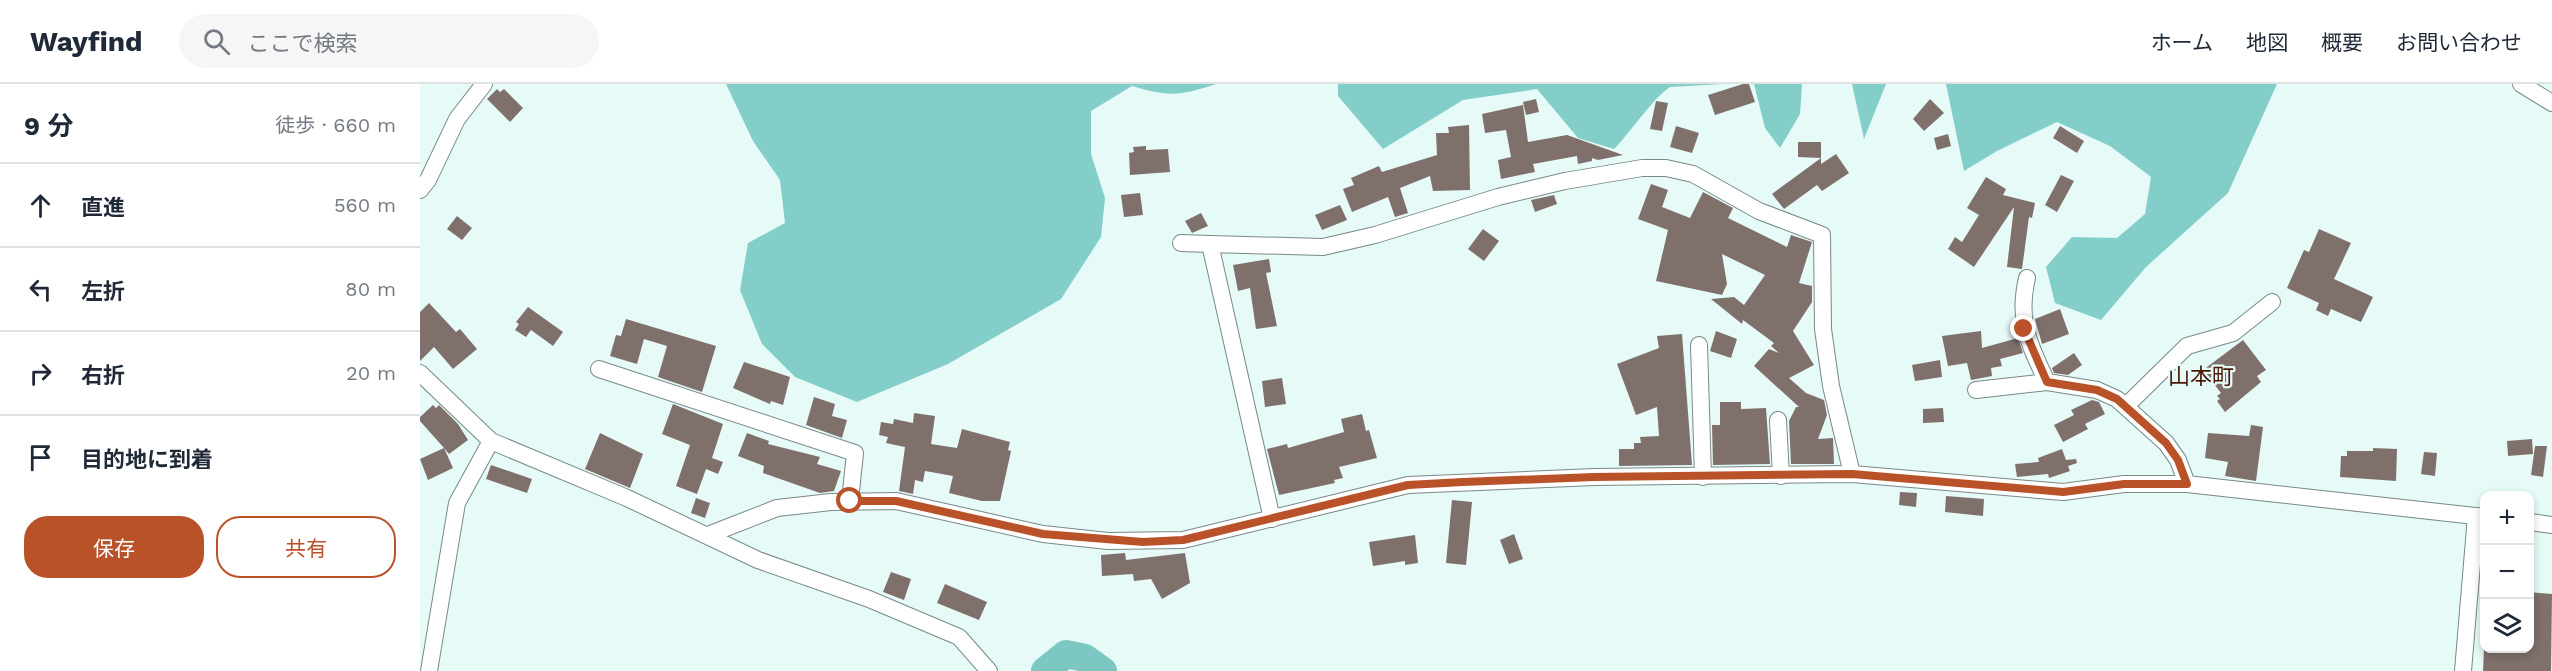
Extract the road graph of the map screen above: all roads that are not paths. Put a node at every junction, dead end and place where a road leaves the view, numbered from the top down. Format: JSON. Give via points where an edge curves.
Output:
{"nodes":[{"id":1,"x":484,"y":84,"type":"edge"},
{"id":2,"x":2521,"y":84,"type":"edge"},
{"id":3,"x":2552,"y":103,"type":"edge"},
{"id":4,"x":420,"y":190,"type":"edge"},
{"id":5,"x":1181,"y":243,"type":"dead end"},
{"id":6,"x":1210,"y":244,"type":"junction"},
{"id":7,"x":2027,"y":278,"type":"dead end"},
{"id":8,"x":2272,"y":302,"type":"dead end"},
{"id":9,"x":1700,"y":345,"type":"dead end"},
{"id":10,"x":599,"y":369,"type":"dead end"},
{"id":11,"x":420,"y":373,"type":"edge"},
{"id":12,"x":2047,"y":382,"type":"junction"},
{"id":13,"x":1976,"y":390,"type":"dead end"},
{"id":14,"x":2126,"y":406,"type":"junction"},
{"id":15,"x":1778,"y":420,"type":"dead end"},
{"id":16,"x":490,"y":441,"type":"junction"},
{"id":17,"x":1852,"y":474,"type":"junction"},
{"id":18,"x":1781,"y":476,"type":"junction"},
{"id":19,"x":1703,"y":477,"type":"junction"},
{"id":20,"x":2187,"y":484,"type":"junction"},
{"id":21,"x":850,"y":501,"type":"junction"},
{"id":22,"x":2480,"y":516,"type":"edge"},
{"id":23,"x":1272,"y":519,"type":"junction"},
{"id":24,"x":2534,"y":523,"type":"edge"},
{"id":25,"x":2552,"y":525,"type":"edge"},
{"id":26,"x":708,"y":535,"type":"junction"},
{"id":27,"x":987,"y":669,"type":"edge"},
{"id":28,"x":429,"y":671,"type":"edge"},
{"id":29,"x":2463,"y":671,"type":"edge"}],
"edges":[{"from":1,"to":4,"type":"street","via":[[457,119]]},
{"from":2,"to":3,"type":"street"},
{"from":5,"to":6,"type":"street"},
{"from":6,"to":17,"type":"street","via":[[1323,247],[1565,181],[1642,168],[1693,174],[1759,211],[1822,235],[1823,329],[1831,386]]},
{"from":6,"to":23,"type":"street"},
{"from":7,"to":12,"type":"street","via":[[2021,301],[2024,329]]},
{"from":8,"to":14,"type":"street","via":[[2233,333],[2187,346]]},
{"from":9,"to":19,"type":"street"},
{"from":10,"to":21,"type":"street","via":[[855,453]]},
{"from":11,"to":16,"type":"street"},
{"from":12,"to":13,"type":"street"},
{"from":12,"to":14,"type":"street","via":[[2097,390]]},
{"from":14,"to":20,"type":"street","via":[[2166,443]]},
{"from":15,"to":18,"type":"street"},
{"from":16,"to":26,"type":"street"},
{"from":16,"to":28,"type":"street","via":[[457,503]]},
{"from":17,"to":18,"type":"street"},
{"from":17,"to":20,"type":"street","via":[[2063,492],[2124,484]]},
{"from":18,"to":19,"type":"street"},
{"from":19,"to":23,"type":"street","via":[[1583,477],[1408,485]]},
{"from":20,"to":22,"type":"street"},
{"from":21,"to":23,"type":"street","via":[[896,501],[1043,534],[1108,541],[1183,540]]},
{"from":21,"to":26,"type":"street","via":[[777,508]]},
{"from":22,"to":29,"type":"street"},
{"from":24,"to":25,"type":"street"},
{"from":26,"to":27,"type":"street","via":[[758,560],[869,599],[959,637]]}]}
